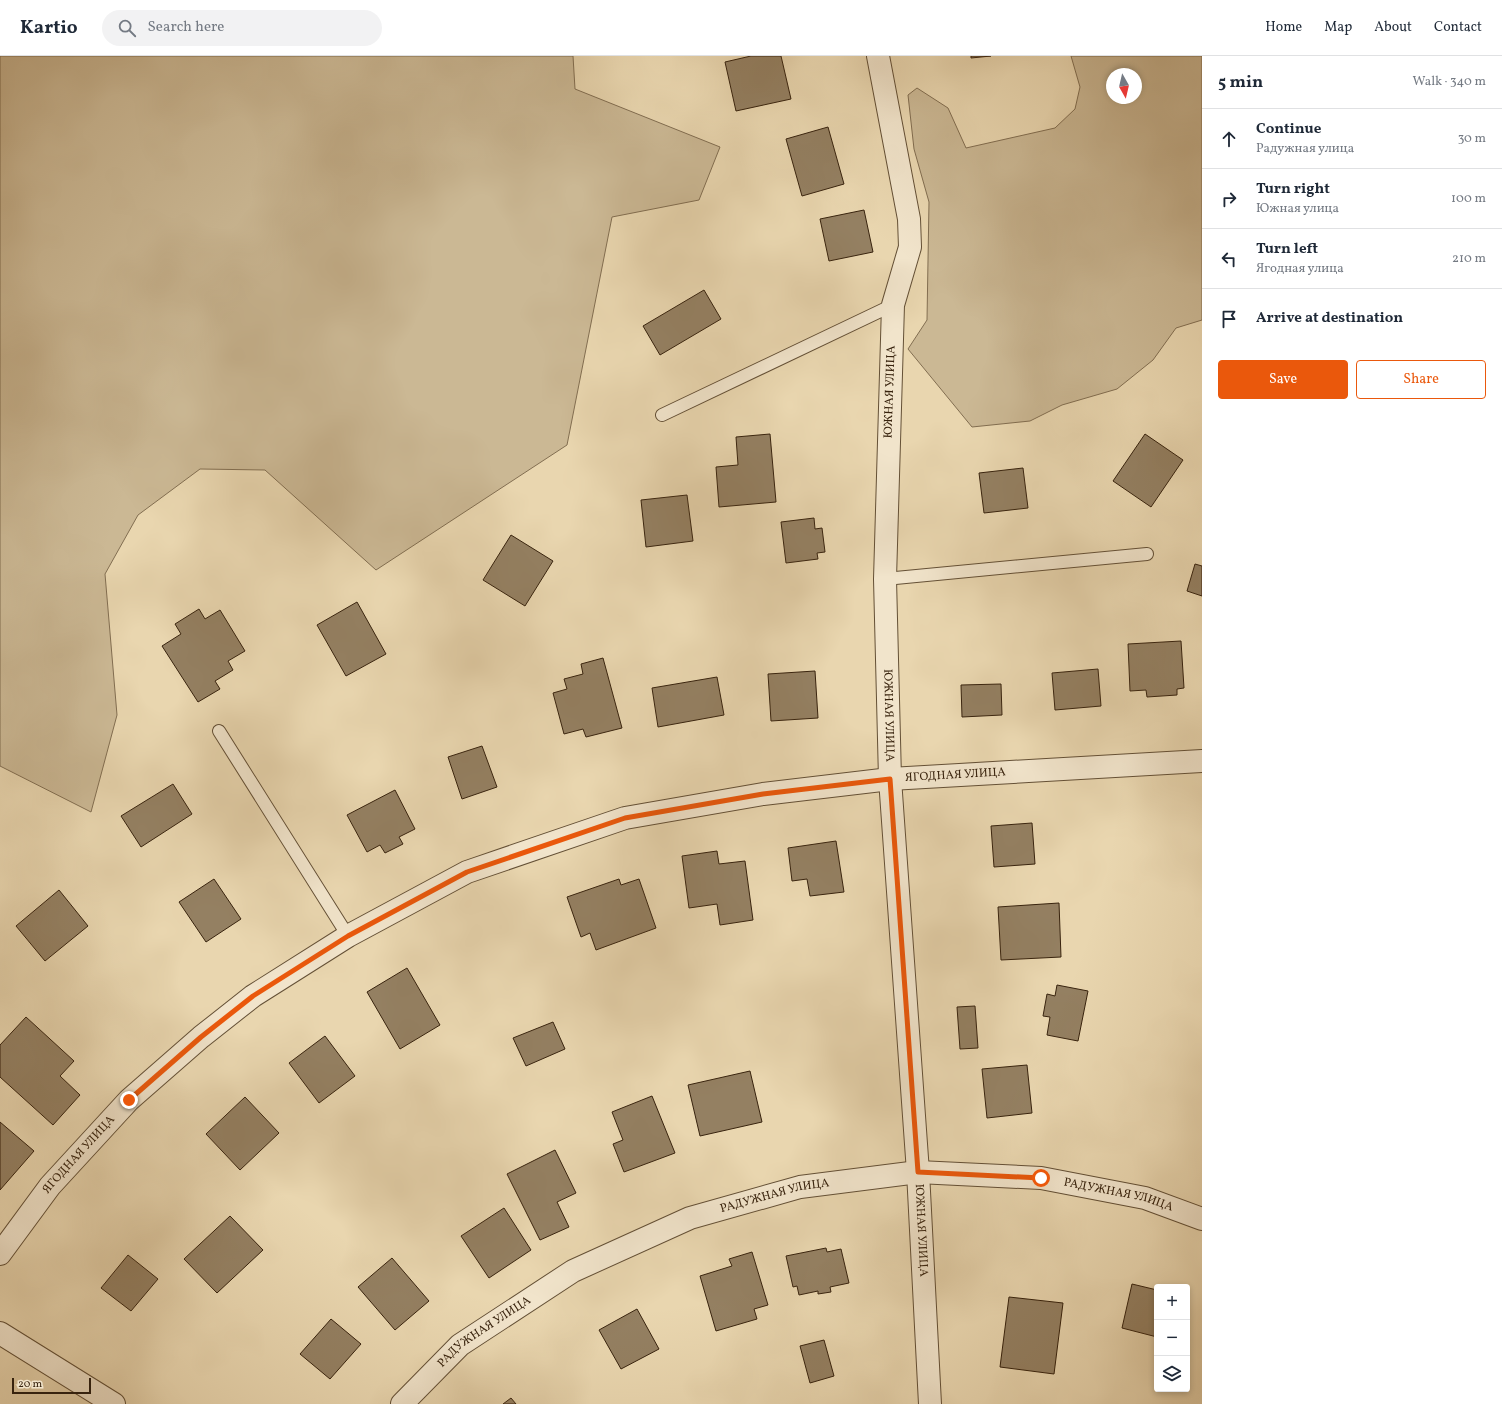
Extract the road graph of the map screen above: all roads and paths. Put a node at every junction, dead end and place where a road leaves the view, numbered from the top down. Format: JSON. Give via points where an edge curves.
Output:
{"nodes":[{"id":1,"x":878,"y":56,"type":"edge"},
{"id":2,"x":893,"y":305,"type":"junction"},
{"id":3,"x":662,"y":415,"type":"dead end"},
{"id":4,"x":1147,"y":554,"type":"dead end"},
{"id":5,"x":885,"y":579,"type":"junction"},
{"id":6,"x":219,"y":731,"type":"dead end"},
{"id":7,"x":1202,"y":761,"type":"edge"},
{"id":8,"x":890,"y":779,"type":"junction"},
{"id":9,"x":348,"y":936,"type":"junction"},
{"id":10,"x":918,"y":1172,"type":"junction"},
{"id":11,"x":1202,"y":1218,"type":"edge"},
{"id":12,"x":0,"y":1254,"type":"edge"},
{"id":13,"x":0,"y":1333,"type":"edge"},
{"id":14,"x":114,"y":1404,"type":"edge"},
{"id":15,"x":402,"y":1404,"type":"edge"},
{"id":16,"x":930,"y":1404,"type":"edge"}],
"edges":[{"from":1,"to":2,"type":"street","name":"ЮЖНАЯ УЛИЦА","via":[[909,219],[910,247]]},
{"from":2,"to":3,"type":"lane"},
{"from":2,"to":5,"type":"street","name":"ЮЖНАЯ УЛИЦА"},
{"from":4,"to":5,"type":"lane"},
{"from":5,"to":8,"type":"street","name":"ЮЖНАЯ УЛИЦА"},
{"from":6,"to":9,"type":"lane"},
{"from":7,"to":8,"type":"street","name":"ЯГОДНАЯ УЛИЦА"},
{"from":8,"to":9,"type":"street","name":"ЯГОДНАЯ УЛИЦА","via":[[763,794],[625,818],[467,872]]},
{"from":8,"to":10,"type":"street","name":"ЮЖНАЯ УЛИЦА"},
{"from":9,"to":12,"type":"street","name":"ЯГОДНАЯ УЛИЦА","via":[[253,996],[201,1037],[129,1100],[50,1186]]},
{"from":10,"to":11,"type":"street","name":"РАДУЖНАЯ УЛИЦА","via":[[1041,1178],[1145,1198]]},
{"from":10,"to":15,"type":"street","name":"РАДУЖНАЯ УЛИЦА","via":[[800,1187],[698,1216],[573,1271],[460,1345]]},
{"from":10,"to":16,"type":"street","name":"ЮЖНАЯ УЛИЦА"},
{"from":13,"to":14,"type":"street"}]}
